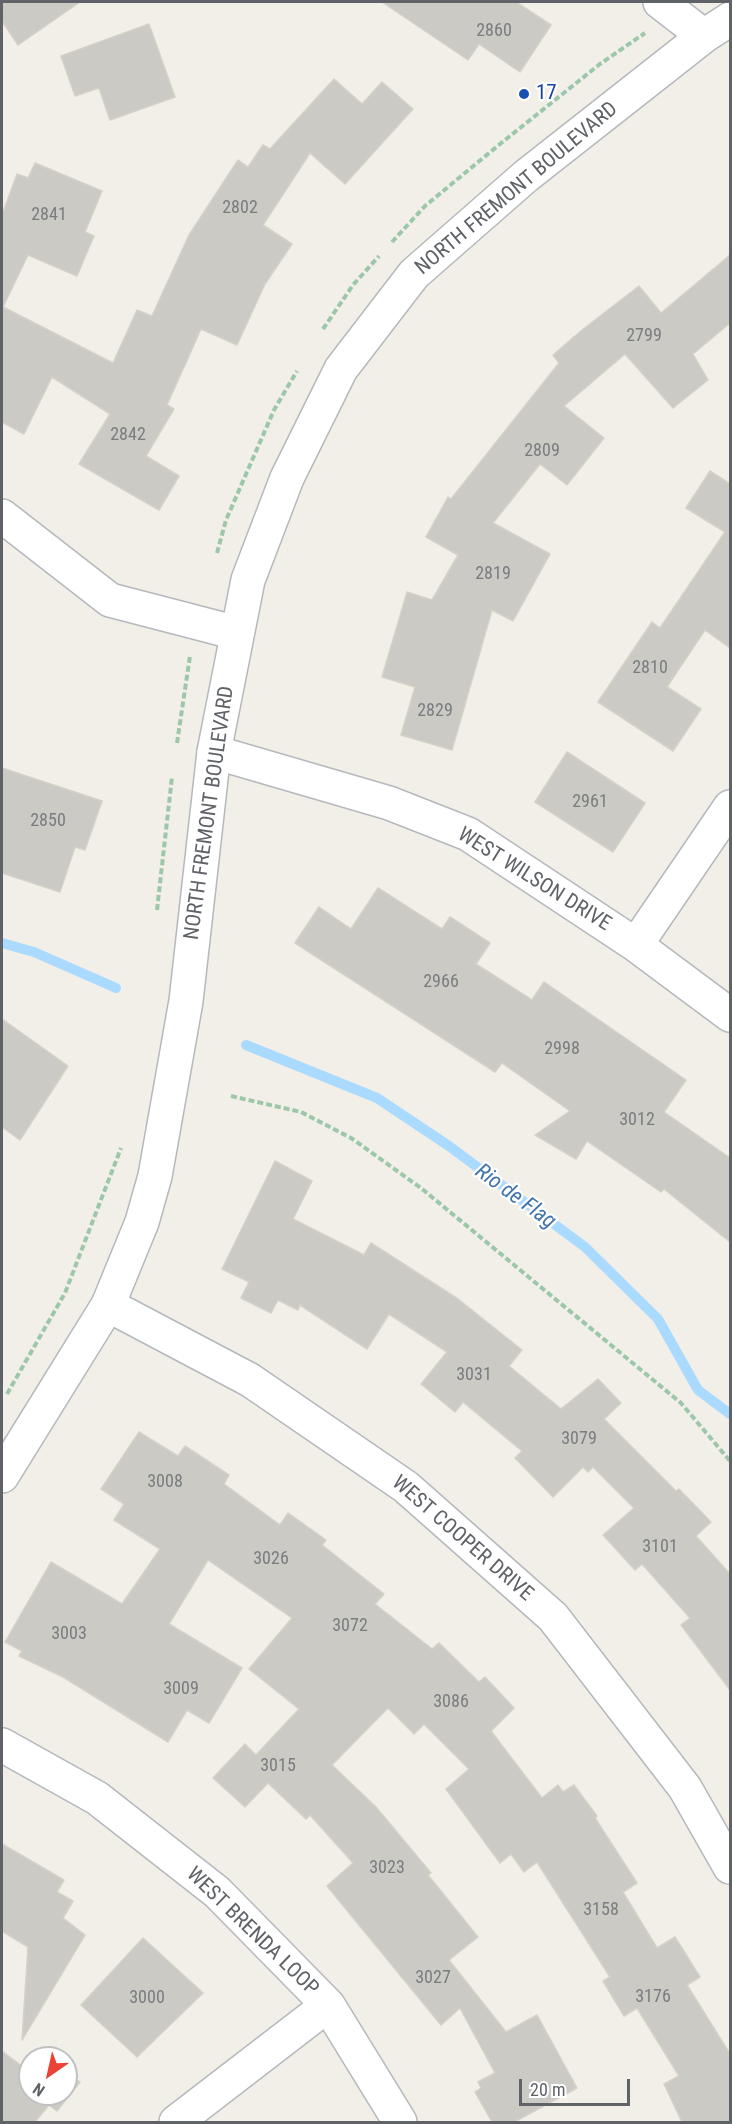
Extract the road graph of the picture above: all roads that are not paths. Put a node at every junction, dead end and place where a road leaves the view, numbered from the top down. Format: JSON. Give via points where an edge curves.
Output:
{"nodes":[{"id":1,"x":660,"y":2,"type":"edge"},
{"id":2,"x":717,"y":28,"type":"edge"},
{"id":3,"x":2,"y":516,"type":"edge"},
{"id":4,"x":237,"y":633,"type":"junction"},
{"id":5,"x":214,"y":752,"type":"junction"},
{"id":6,"x":730,"y":807,"type":"edge"},
{"id":7,"x":636,"y":945,"type":"junction"},
{"id":8,"x":730,"y":1015,"type":"edge"},
{"id":9,"x":108,"y":1305,"type":"junction"},
{"id":10,"x":2,"y":1476,"type":"edge"},
{"id":11,"x":2,"y":1745,"type":"edge"},
{"id":12,"x":730,"y":1867,"type":"edge"},
{"id":13,"x":328,"y":2005,"type":"junction"},
{"id":14,"x":176,"y":2122,"type":"edge"},
{"id":15,"x":400,"y":2122,"type":"edge"}],
"edges":[{"from":1,"to":2,"type":"street"},
{"from":2,"to":4,"type":"street","name":"NORTH FREMONT BOULEVARD","via":[[526,176],[414,274],[341,369],[287,478],[248,580]]},
{"from":3,"to":4,"type":"street","via":[[110,600]]},
{"from":4,"to":5,"type":"street","name":"NORTH FREMONT BOULEVARD"},
{"from":5,"to":7,"type":"street","name":"WEST WILSON DRIVE","via":[[389,803],[468,834]]},
{"from":5,"to":9,"type":"street","name":"NORTH FREMONT BOULEVARD","via":[[186,1001],[154,1176],[142,1222]]},
{"from":6,"to":7,"type":"street"},
{"from":7,"to":8,"type":"street","name":"WEST WILSON DRIVE"},
{"from":9,"to":10,"type":"street","name":"NORTH FREMONT BOULEVARD"},
{"from":9,"to":12,"type":"street","name":"WEST COOPER DRIVE","via":[[250,1380],[406,1487],[553,1617],[685,1788]]},
{"from":11,"to":13,"type":"street","name":"WEST BRENDA LOOP","via":[[97,1798],[217,1892]]},
{"from":13,"to":14,"type":"street"},
{"from":13,"to":15,"type":"street","name":"WEST BRENDA LOOP"}]}
